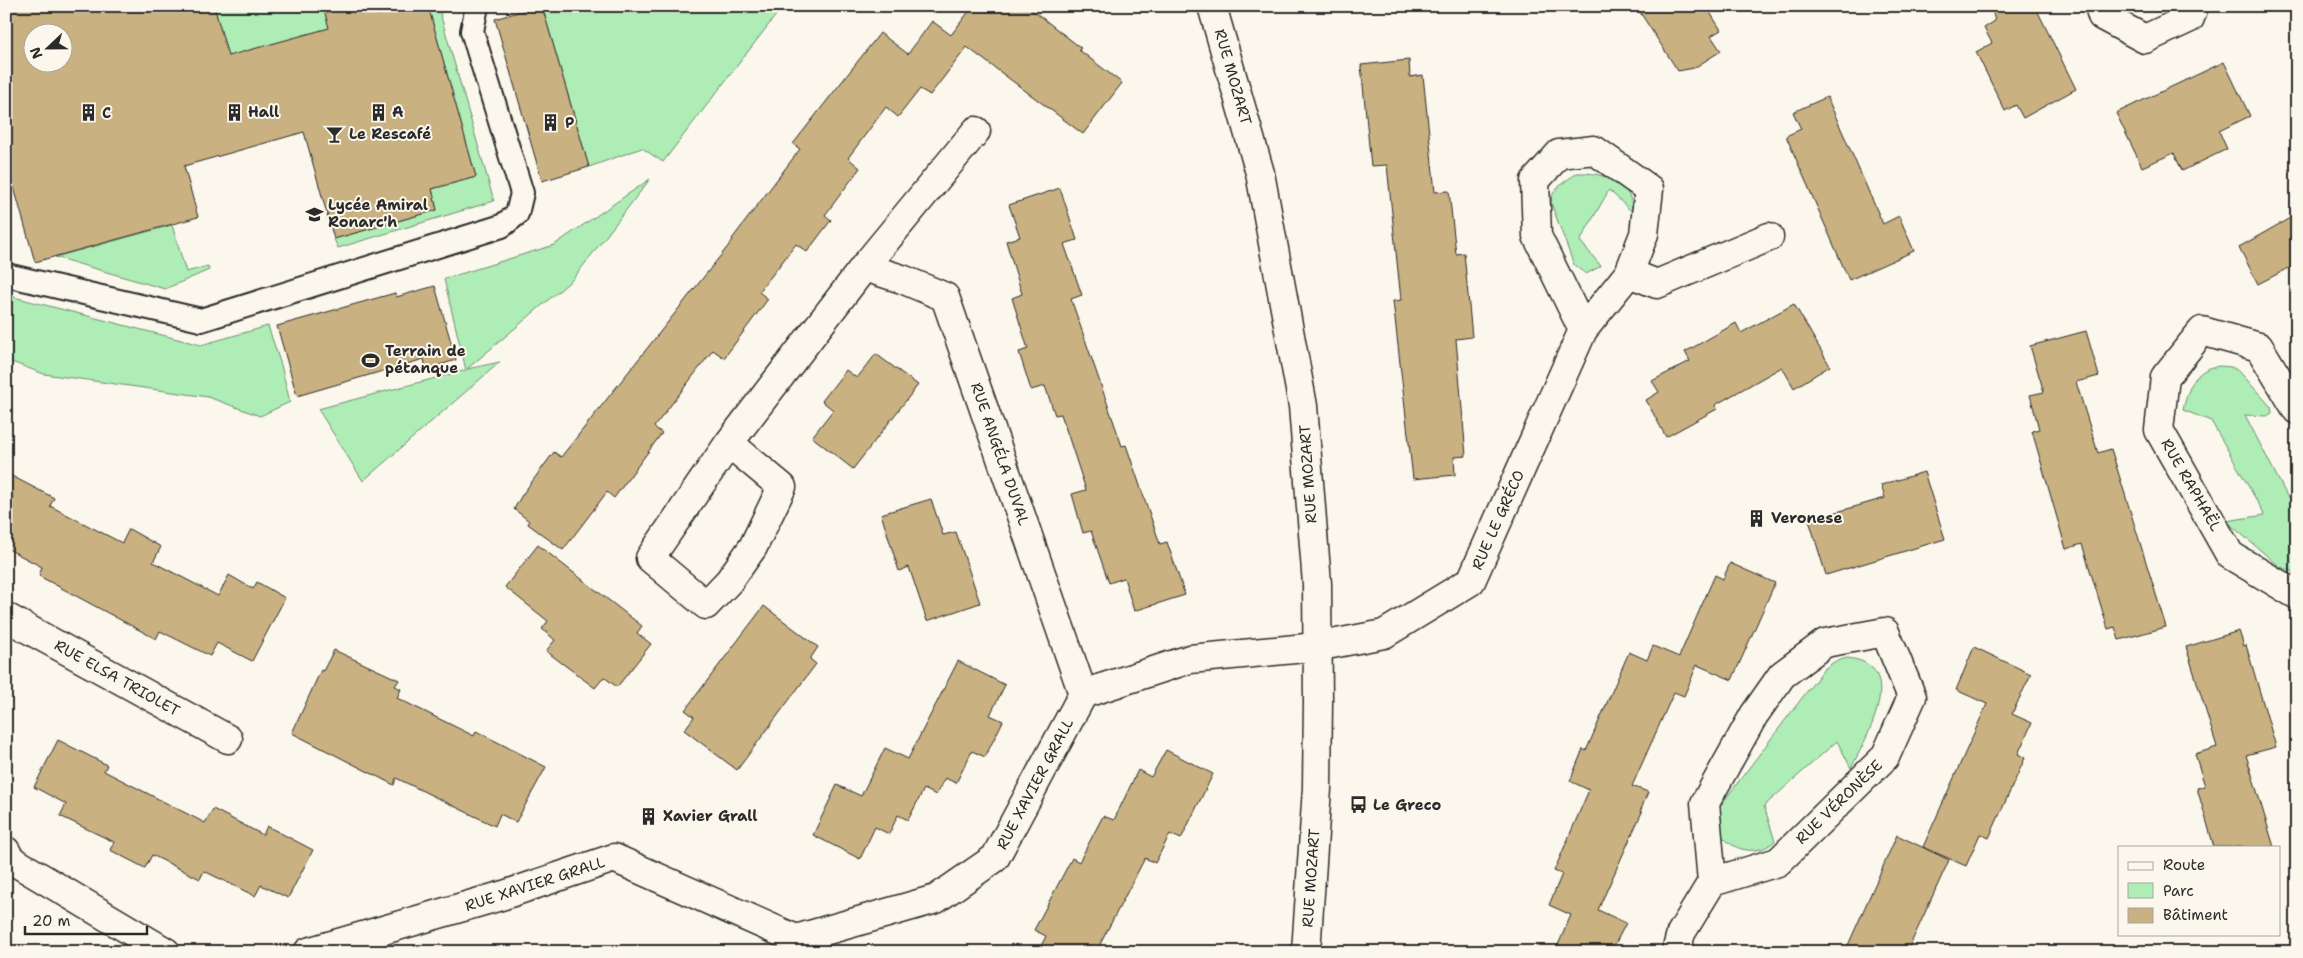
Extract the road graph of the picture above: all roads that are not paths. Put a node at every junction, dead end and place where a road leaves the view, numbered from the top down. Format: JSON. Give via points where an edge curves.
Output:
{"nodes":[{"id":1,"x":477,"y":6,"type":"edge"},
{"id":2,"x":1212,"y":6,"type":"edge"},
{"id":3,"x":2099,"y":6,"type":"edge"},
{"id":4,"x":2194,"y":6,"type":"edge"},
{"id":5,"x":976,"y":131,"type":"dead end"},
{"id":6,"x":1769,"y":237,"type":"dead end"},
{"id":7,"x":864,"y":267,"type":"junction"},
{"id":8,"x":1629,"y":273,"type":"junction"},
{"id":9,"x":6,"y":275,"type":"edge"},
{"id":10,"x":1583,"y":330,"type":"junction"},
{"id":11,"x":2297,"y":410,"type":"edge"},
{"id":12,"x":729,"y":443,"type":"junction"},
{"id":13,"x":2297,"y":596,"type":"edge"},
{"id":14,"x":6,"y":617,"type":"edge"},
{"id":15,"x":1316,"y":647,"type":"junction"},
{"id":16,"x":1083,"y":694,"type":"junction"},
{"id":17,"x":228,"y":739,"type":"dead end"},
{"id":18,"x":6,"y":851,"type":"edge"},
{"id":19,"x":1712,"y":882,"type":"junction"},
{"id":20,"x":396,"y":926,"type":"junction"},
{"id":21,"x":166,"y":952,"type":"edge"},
{"id":22,"x":308,"y":952,"type":"edge"},
{"id":23,"x":383,"y":952,"type":"edge"},
{"id":24,"x":1306,"y":952,"type":"edge"},
{"id":25,"x":1676,"y":952,"type":"edge"}],
"edges":[{"from":1,"to":9,"type":"lane","via":[[472,31],[522,193],[517,214],[502,226],[201,320]]},
{"from":2,"to":15,"type":"street","name":"RUE MOZART","via":[[1260,173],[1303,406],[1317,584]]},
{"from":3,"to":4,"type":"street","via":[[2102,16],[2145,39],[2190,18]]},
{"from":5,"to":7,"type":"street"},
{"from":6,"to":8,"type":"street","via":[[1657,284]]},
{"from":7,"to":12,"type":"street"},
{"from":7,"to":16,"type":"street","name":"RUE ANGÉLA DUVAL","via":[[945,297]]},
{"from":8,"to":10,"type":"street","name":"RUE LE GRÉCO"},
{"from":8,"to":10,"type":"street","name":"RUE LE GRÉCO","via":[[1644,234],[1649,189],[1594,150],[1559,154],[1535,181],[1537,236]]},
{"from":10,"to":15,"type":"street","name":"RUE LE GRÉCO","via":[[1471,581],[1384,634]]},
{"from":11,"to":13,"type":"street","name":"RUE RAPHAËL","via":[[2259,347],[2202,331],[2165,377],[2159,430],[2230,555]]},
{"from":12,"to":12,"type":"street","via":[[782,487],[753,547],[729,581],[706,605],[650,558]]},
{"from":14,"to":17,"type":"street","name":"RUE ELSA TRIOLET"},
{"from":15,"to":16,"type":"street","via":[[1190,659]]},
{"from":15,"to":24,"type":"street","name":"RUE MOZART","via":[[1317,788]]},
{"from":16,"to":20,"type":"street","name":"RUE XAVIER GRALL","via":[[996,858],[936,899],[796,939],[614,858],[504,895]]},
{"from":18,"to":21,"type":"street","via":[[10,859]]},
{"from":19,"to":19,"type":"street","name":"RUE VÉRONÈSE","via":[[1778,862],[1886,757],[1912,698],[1884,632],[1825,643],[1782,675],[1754,715],[1705,803]]},
{"from":19,"to":25,"type":"street","via":[[1681,933]]},
{"from":20,"to":22,"type":"street","name":"RUE XAVIER GRALL"},
{"from":20,"to":23,"type":"street"}]}
